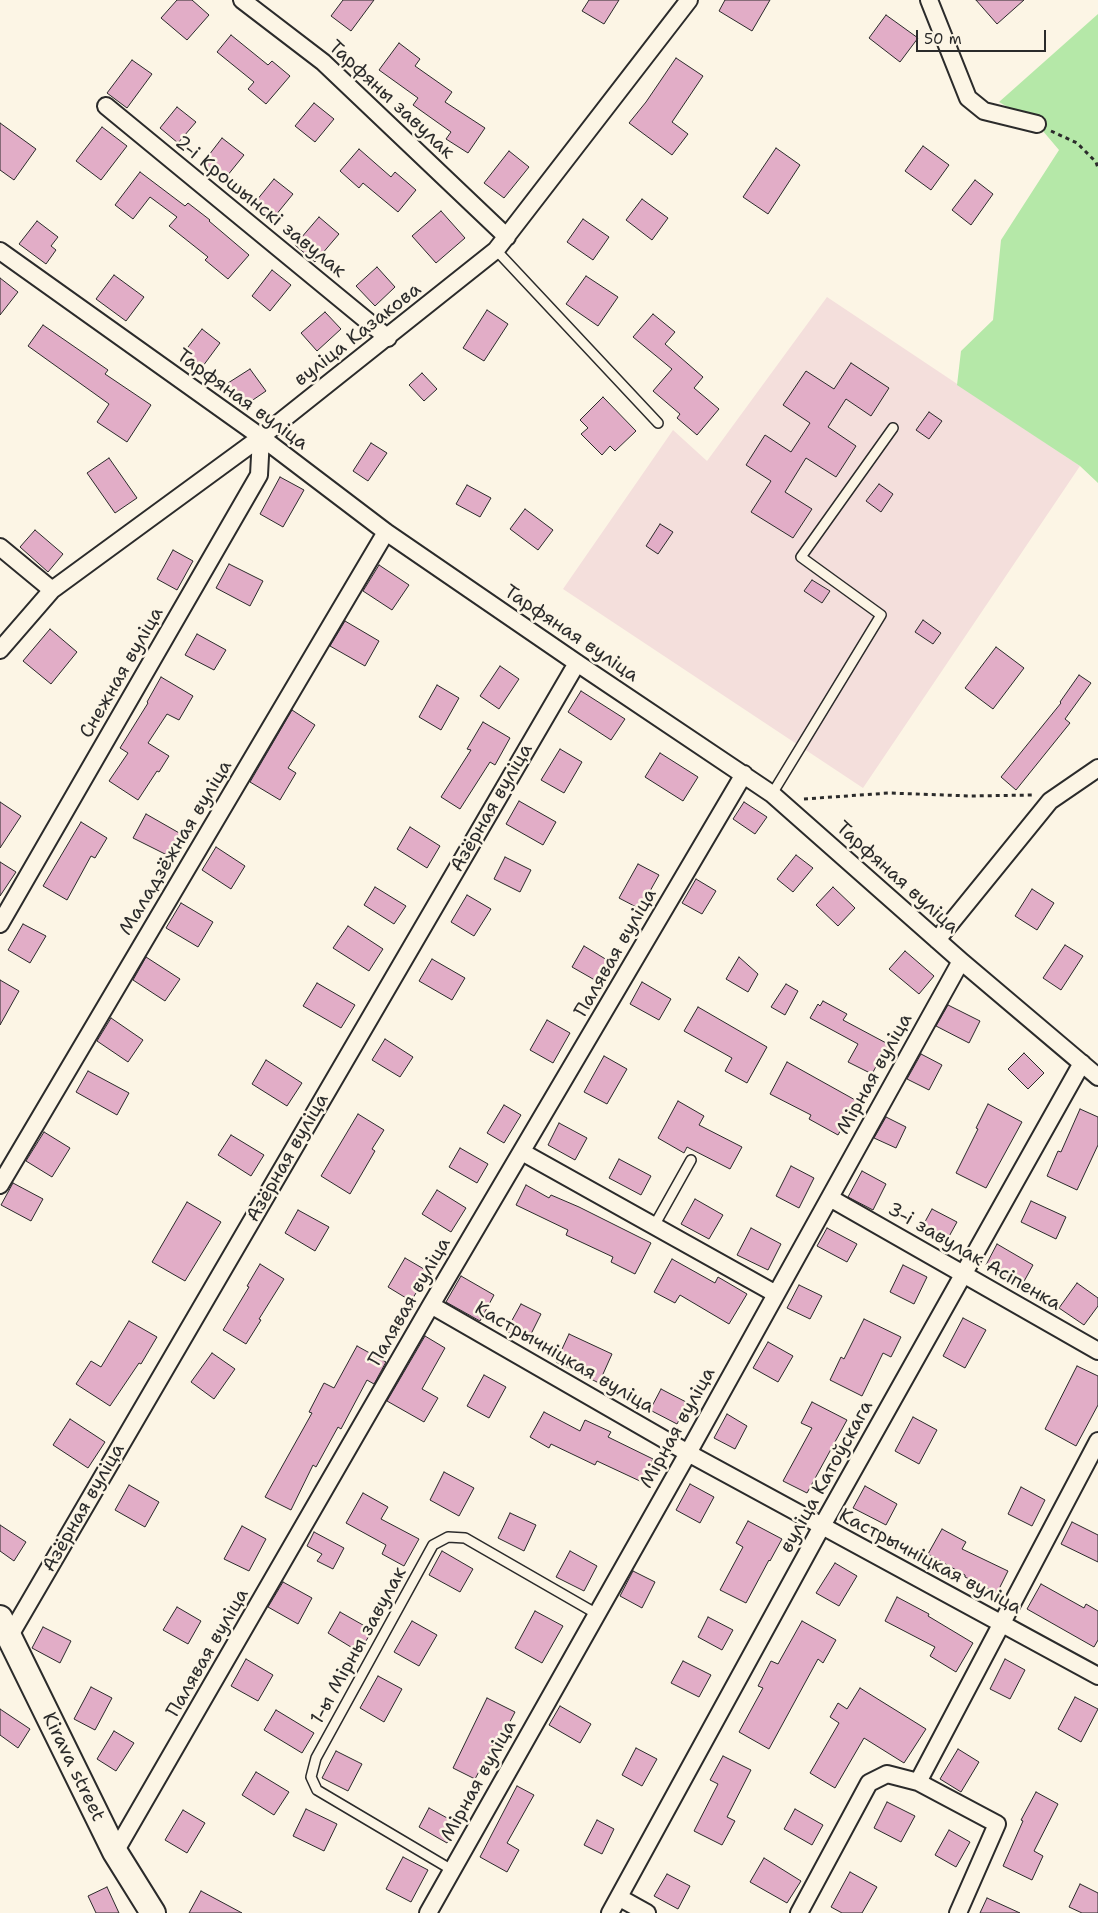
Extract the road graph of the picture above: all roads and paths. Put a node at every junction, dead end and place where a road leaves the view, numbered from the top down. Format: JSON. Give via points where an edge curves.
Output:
{"nodes":[{"id":1,"x":242,"y":0,"type":"edge"},
{"id":2,"x":689,"y":0,"type":"edge"},
{"id":3,"x":929,"y":0,"type":"edge"},
{"id":4,"x":106,"y":106,"type":"dead end"},
{"id":5,"x":1037,"y":124,"type":"joint"},
{"id":6,"x":1098,"y":168,"type":"edge"},
{"id":7,"x":507,"y":237,"type":"junction"},
{"id":8,"x":496,"y":250,"type":"junction"},
{"id":9,"x":0,"y":251,"type":"edge"},
{"id":10,"x":388,"y":338,"type":"junction"},
{"id":11,"x":658,"y":424,"type":"dead end"},
{"id":12,"x":893,"y":428,"type":"dead end"},
{"id":13,"x":262,"y":437,"type":"junction"},
{"id":14,"x":386,"y":532,"type":"junction"},
{"id":15,"x":0,"y":547,"type":"edge"},
{"id":16,"x":52,"y":590,"type":"junction"},
{"id":17,"x":0,"y":650,"type":"edge"},
{"id":18,"x":577,"y":663,"type":"junction"},
{"id":19,"x":1098,"y":768,"type":"edge"},
{"id":20,"x":744,"y":774,"type":"junction"},
{"id":21,"x":1060,"y":794,"type":"junction"},
{"id":22,"x":777,"y":798,"type":"junction"},
{"id":23,"x":0,"y":924,"type":"edge"},
{"id":24,"x":937,"y":940,"type":"junction"},
{"id":25,"x":961,"y":961,"type":"junction"},
{"id":26,"x":1082,"y":1063,"type":"junction"},
{"id":27,"x":1098,"y":1077,"type":"edge"},
{"id":28,"x":522,"y":1152,"type":"junction"},
{"id":29,"x":691,"y":1160,"type":"dead end"},
{"id":30,"x":0,"y":1185,"type":"edge"},
{"id":31,"x":830,"y":1198,"type":"junction"},
{"id":32,"x":654,"y":1226,"type":"junction"},
{"id":33,"x":963,"y":1274,"type":"junction"},
{"id":34,"x":776,"y":1294,"type":"junction"},
{"id":35,"x":431,"y":1305,"type":"junction"},
{"id":36,"x":1098,"y":1351,"type":"edge"},
{"id":37,"x":1098,"y":1440,"type":"edge"},
{"id":38,"x":688,"y":1453,"type":"junction"},
{"id":39,"x":822,"y":1526,"type":"junction"},
{"id":40,"x":597,"y":1614,"type":"junction"},
{"id":41,"x":1002,"y":1624,"type":"junction"},
{"id":42,"x":3,"y":1636,"type":"edge"},
{"id":43,"x":1098,"y":1676,"type":"edge"},
{"id":44,"x":918,"y":1782,"type":"junction"},
{"id":45,"x":115,"y":1852,"type":"junction"},
{"id":46,"x":452,"y":1870,"type":"junction"},
{"id":47,"x":620,"y":1898,"type":"junction"},
{"id":48,"x":153,"y":1913,"type":"edge"},
{"id":49,"x":428,"y":1913,"type":"edge"},
{"id":50,"x":610,"y":1913,"type":"edge"},
{"id":51,"x":647,"y":1913,"type":"edge"},
{"id":52,"x":799,"y":1913,"type":"edge"},
{"id":53,"x":958,"y":1913,"type":"edge"}],
"edges":[{"from":1,"to":7,"type":"street","name":"Тарфяны завулак","via":[[323,62]]},
{"from":2,"to":7,"type":"street","name":"вуліца Казакова"},
{"from":3,"to":5,"type":"street","via":[[968,98],[984,111]]},
{"from":4,"to":10,"type":"street","name":"2-і Крошынскі завулак"},
{"from":5,"to":6,"type":"path","via":[[1077,143]]},
{"from":7,"to":8,"type":"street","name":"вуліца Казакова"},
{"from":8,"to":10,"type":"street","name":"вуліца Казакова"},
{"from":8,"to":11,"type":"lane"},
{"from":9,"to":13,"type":"street","name":"Тарфяная вуліца"},
{"from":10,"to":13,"type":"street","name":"вуліца Казакова"},
{"from":12,"to":22,"type":"lane","via":[[801,557],[881,615]]},
{"from":13,"to":14,"type":"street","name":"Тарфяная вуліца"},
{"from":13,"to":16,"type":"street","name":"вуліца Казакова"},
{"from":13,"to":23,"type":"street","name":"Снежная вуліца","via":[[259,476]]},
{"from":14,"to":18,"type":"street","name":"Тарфяная вуліца"},
{"from":14,"to":30,"type":"street","name":"Маладзёжная вуліца"},
{"from":15,"to":16,"type":"street"},
{"from":16,"to":17,"type":"street","name":"вуліца Казакова"},
{"from":18,"to":20,"type":"street","name":"Тарфяная вуліца"},
{"from":18,"to":42,"type":"street","name":"Азёрная вуліца"},
{"from":19,"to":21,"type":"street"},
{"from":20,"to":22,"type":"street","name":"Тарфяная вуліца"},
{"from":20,"to":28,"type":"street","name":"Палявая вуліца"},
{"from":21,"to":22,"type":"path","via":[[971,796],[889,792]]},
{"from":21,"to":24,"type":"street","via":[[1050,801]]},
{"from":22,"to":24,"type":"street","name":"Тарфяная вуліца"},
{"from":24,"to":25,"type":"street","name":"Тарфяная вуліца"},
{"from":25,"to":26,"type":"street","name":"Тарфяная вуліца"},
{"from":25,"to":31,"type":"street","name":"Мірная вуліца"},
{"from":26,"to":27,"type":"street","name":"Тарфяная вуліца"},
{"from":26,"to":33,"type":"street","name":"вуліца Катоўскага"},
{"from":28,"to":32,"type":"street"},
{"from":28,"to":35,"type":"street","name":"Палявая вуліца"},
{"from":29,"to":32,"type":"lane"},
{"from":31,"to":33,"type":"street","name":"3-і завулак Асіпенка"},
{"from":31,"to":34,"type":"street","name":"Мірная вуліца"},
{"from":32,"to":34,"type":"street"},
{"from":33,"to":36,"type":"street","name":"3-і завулак Асіпенка"},
{"from":33,"to":39,"type":"street","name":"вуліца Катоўскага"},
{"from":34,"to":38,"type":"street","name":"Мірная вуліца"},
{"from":35,"to":38,"type":"street","name":"Кастрычніцкая вуліца"},
{"from":35,"to":45,"type":"street","name":"Палявая вуліца"},
{"from":37,"to":41,"type":"street"},
{"from":38,"to":39,"type":"street","name":"Кастрычніцкая вуліца"},
{"from":38,"to":40,"type":"street","name":"Мірная вуліца"},
{"from":39,"to":41,"type":"street","name":"Кастрычніцкая вуліца"},
{"from":39,"to":47,"type":"street","name":"вуліца Катоўскага"},
{"from":40,"to":46,"type":"street","name":"Мірная вуліца"},
{"from":40,"to":46,"type":"lane","name":"1-ы Мірны завулак","via":[[465,1538],[448,1537],[433,1545],[316,1758],[311,1777],[317,1790]]},
{"from":41,"to":43,"type":"street","name":"Кастрычніцкая вуліца"},
{"from":41,"to":44,"type":"street"},
{"from":42,"to":45,"type":"main road","name":"Kirava street"},
{"from":44,"to":52,"type":"street","via":[[887,1774],[869,1783]]},
{"from":44,"to":53,"type":"street","via":[[997,1824]]},
{"from":45,"to":48,"type":"main road","name":"Kirava street"},
{"from":46,"to":49,"type":"street","name":"Мірная вуліца"},
{"from":47,"to":50,"type":"street","name":"вуліца Катоўскага"},
{"from":47,"to":51,"type":"street"}]}
